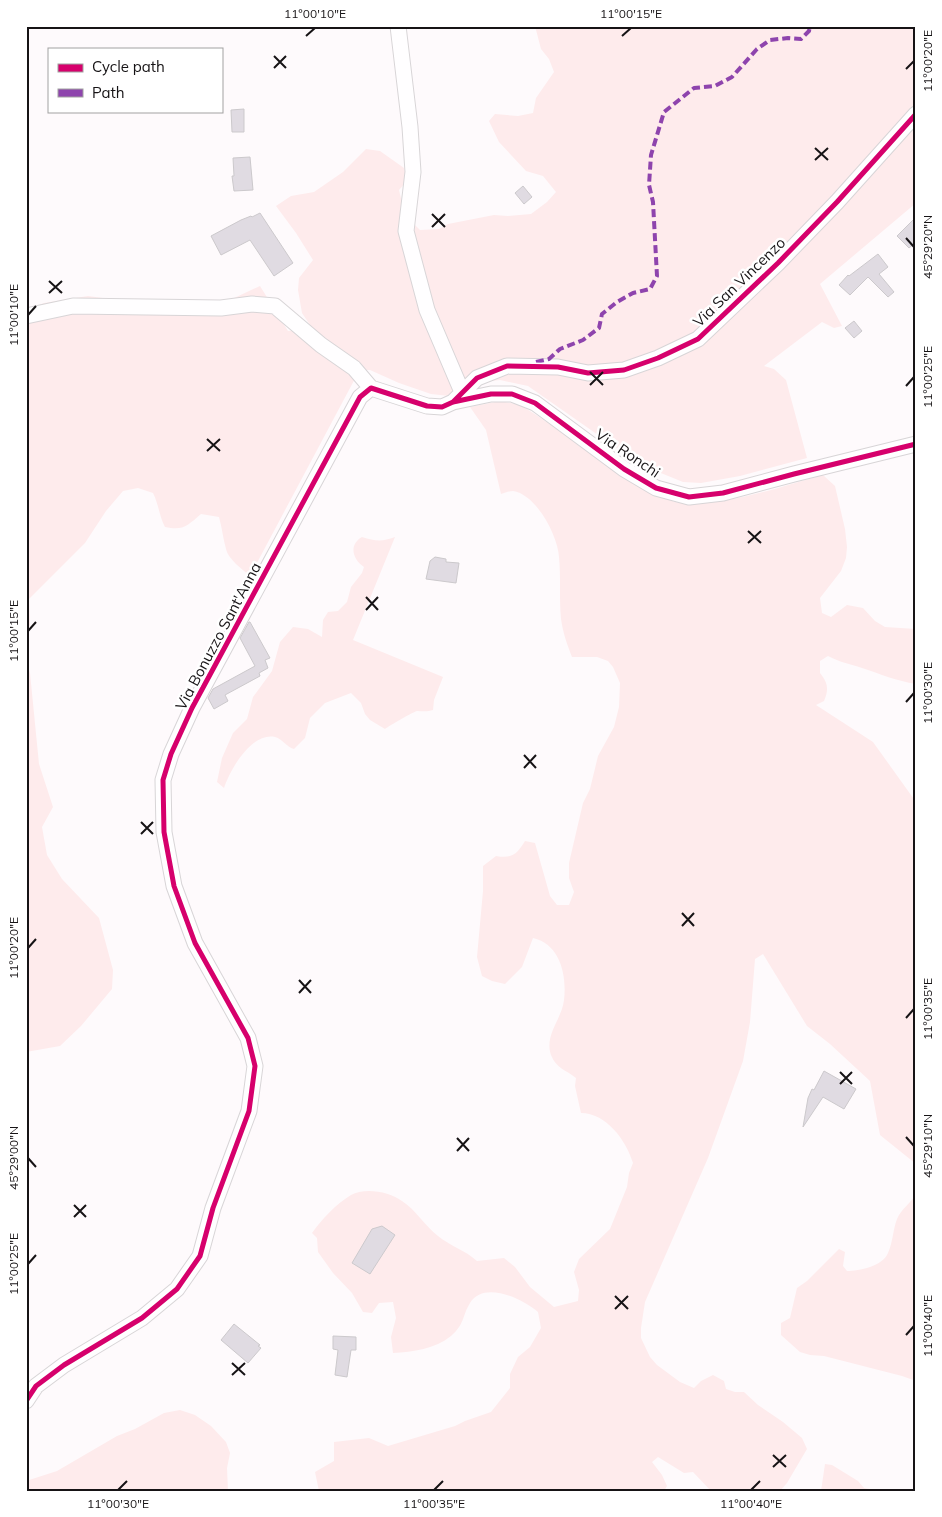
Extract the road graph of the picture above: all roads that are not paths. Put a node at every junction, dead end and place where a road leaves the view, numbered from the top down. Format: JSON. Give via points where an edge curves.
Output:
{"nodes":[{"id":1,"x":398,"y":26,"type":"edge"},
{"id":2,"x":916,"y":114,"type":"edge"},
{"id":3,"x":26,"y":316,"type":"edge"},
{"id":4,"x":371,"y":388,"type":"junction"},
{"id":5,"x":457,"y":397,"type":"junction"},
{"id":6,"x":916,"y":444,"type":"edge"},
{"id":7,"x":26,"y":1401,"type":"edge"}],
"edges":[{"from":1,"to":5,"type":"street","via":[[413,172],[406,230],[426,310]]},
{"from":2,"to":5,"type":"street","name":"Via San Vincenzo","via":[[791,250],[698,339],[624,370],[588,373],[558,366],[507,366],[476,378]]},
{"from":3,"to":4,"type":"street","via":[[73,306],[275,306],[354,368]]},
{"from":4,"to":5,"type":"street","via":[[427,406],[442,407]]},
{"from":4,"to":7,"type":"street","name":"Via Bonuzzo Sant'Anna","via":[[360,397],[192,708],[163,780],[164,832],[174,886],[195,942],[248,1038],[255,1066],[248,1111],[213,1208],[200,1256],[177,1289],[142,1318],[64,1365],[36,1386]]},
{"from":5,"to":6,"type":"street","name":"Via Ronchi","via":[[512,394],[535,403],[624,469],[656,488],[689,496],[723,493]]}]}
